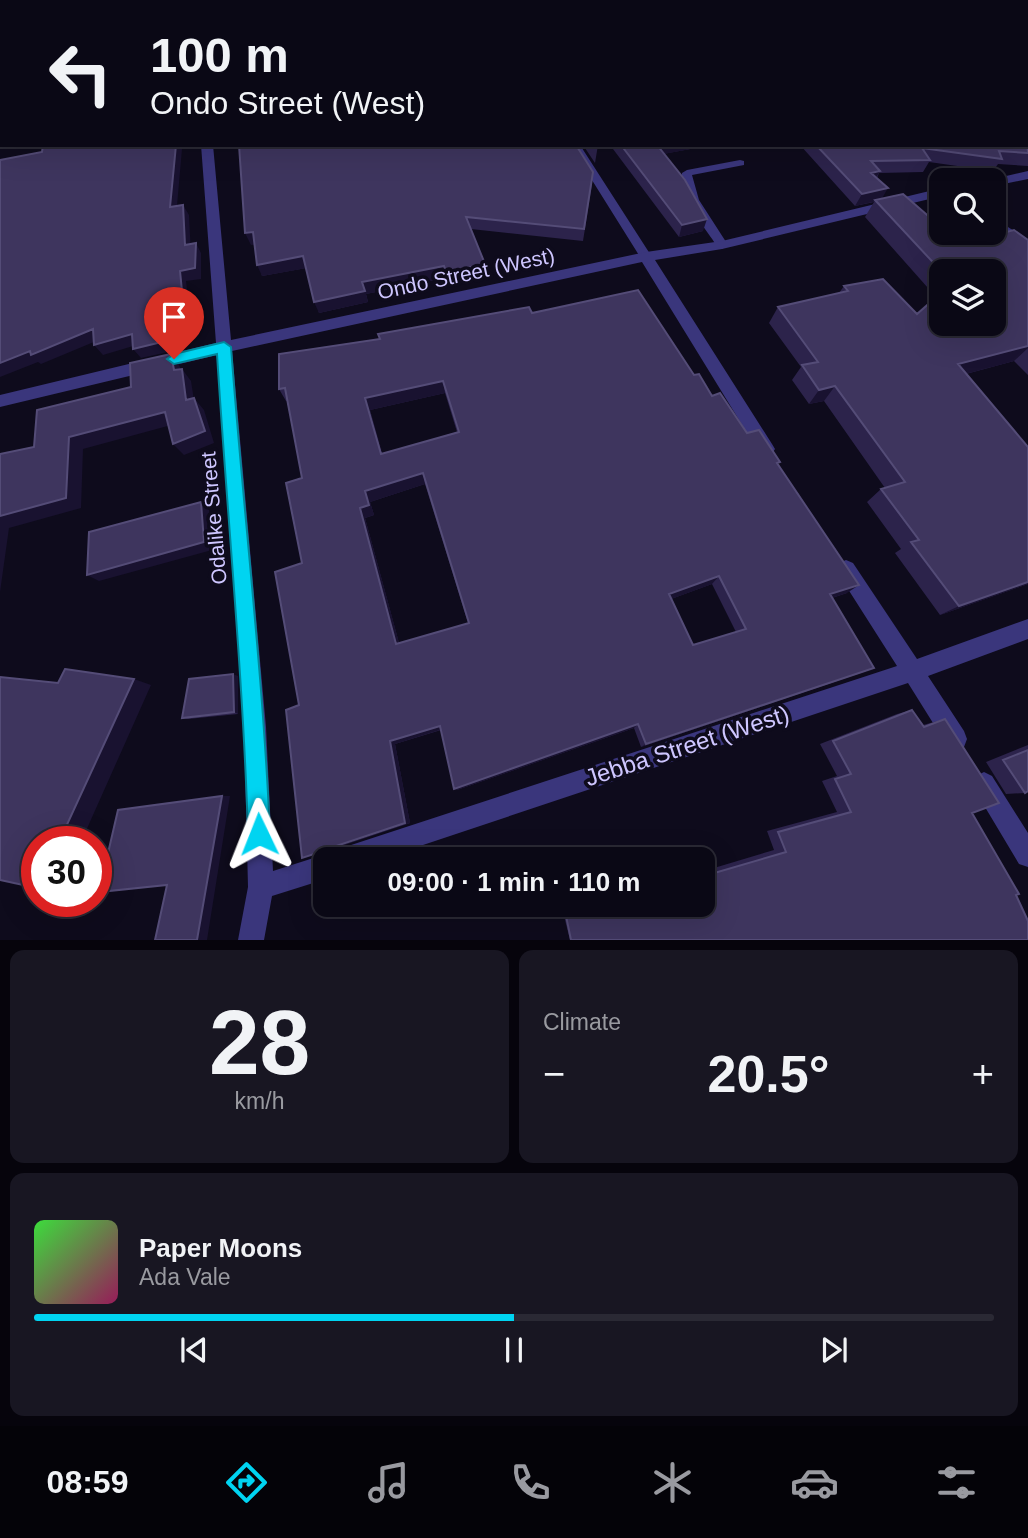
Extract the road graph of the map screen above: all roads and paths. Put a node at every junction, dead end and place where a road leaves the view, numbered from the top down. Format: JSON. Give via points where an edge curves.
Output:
{"nodes":[{"id":1,"x":206,"y":147,"type":"edge"},
{"id":2,"x":576,"y":147,"type":"edge"},
{"id":3,"x":740,"y":163,"type":"dead end"},
{"id":4,"x":1028,"y":175,"type":"edge"},
{"id":5,"x":1006,"y":180,"type":"edge"},
{"id":6,"x":929,"y":195,"type":"edge"},
{"id":7,"x":1006,"y":230,"type":"edge"},
{"id":8,"x":722,"y":245,"type":"junction"},
{"id":9,"x":1028,"y":246,"type":"edge"},
{"id":10,"x":646,"y":257,"type":"junction"},
{"id":11,"x":224,"y":347,"type":"junction"},
{"id":12,"x":0,"y":401,"type":"edge"},
{"id":13,"x":774,"y":460,"type":"edge"},
{"id":14,"x":832,"y":549,"type":"edge"},
{"id":15,"x":1028,"y":629,"type":"edge"},
{"id":16,"x":913,"y":671,"type":"junction"},
{"id":17,"x":381,"y":847,"type":"edge"},
{"id":18,"x":1028,"y":855,"type":"edge"},
{"id":19,"x":313,"y":870,"type":"edge"},
{"id":20,"x":261,"y":887,"type":"junction"},
{"id":21,"x":251,"y":940,"type":"edge"}],
"edges":[{"from":1,"to":11,"type":"street","name":"Odalike Street"},
{"from":2,"to":10,"type":"lane"},
{"from":3,"to":8,"type":"lane","via":[[687,173],[685,182]]},
{"from":4,"to":5,"type":"street"},
{"from":6,"to":8,"type":"street","name":"Ondo Street (West)"},
{"from":7,"to":9,"type":"street"},
{"from":8,"to":10,"type":"street","name":"Ondo Street (West)"},
{"from":10,"to":11,"type":"street","name":"Ondo Street (West)"},
{"from":10,"to":13,"type":"street"},
{"from":11,"to":12,"type":"street","name":"Ondo Street (West)"},
{"from":11,"to":20,"type":"street","name":"Odalike Street","via":[[255,727]]},
{"from":14,"to":16,"type":"street"},
{"from":15,"to":16,"type":"street","name":"Jebba Street (West)"},
{"from":16,"to":17,"type":"street","name":"Jebba Street (West)"},
{"from":16,"to":18,"type":"street"},
{"from":19,"to":20,"type":"street"},
{"from":20,"to":21,"type":"street","name":"Odalike Street"}]}
